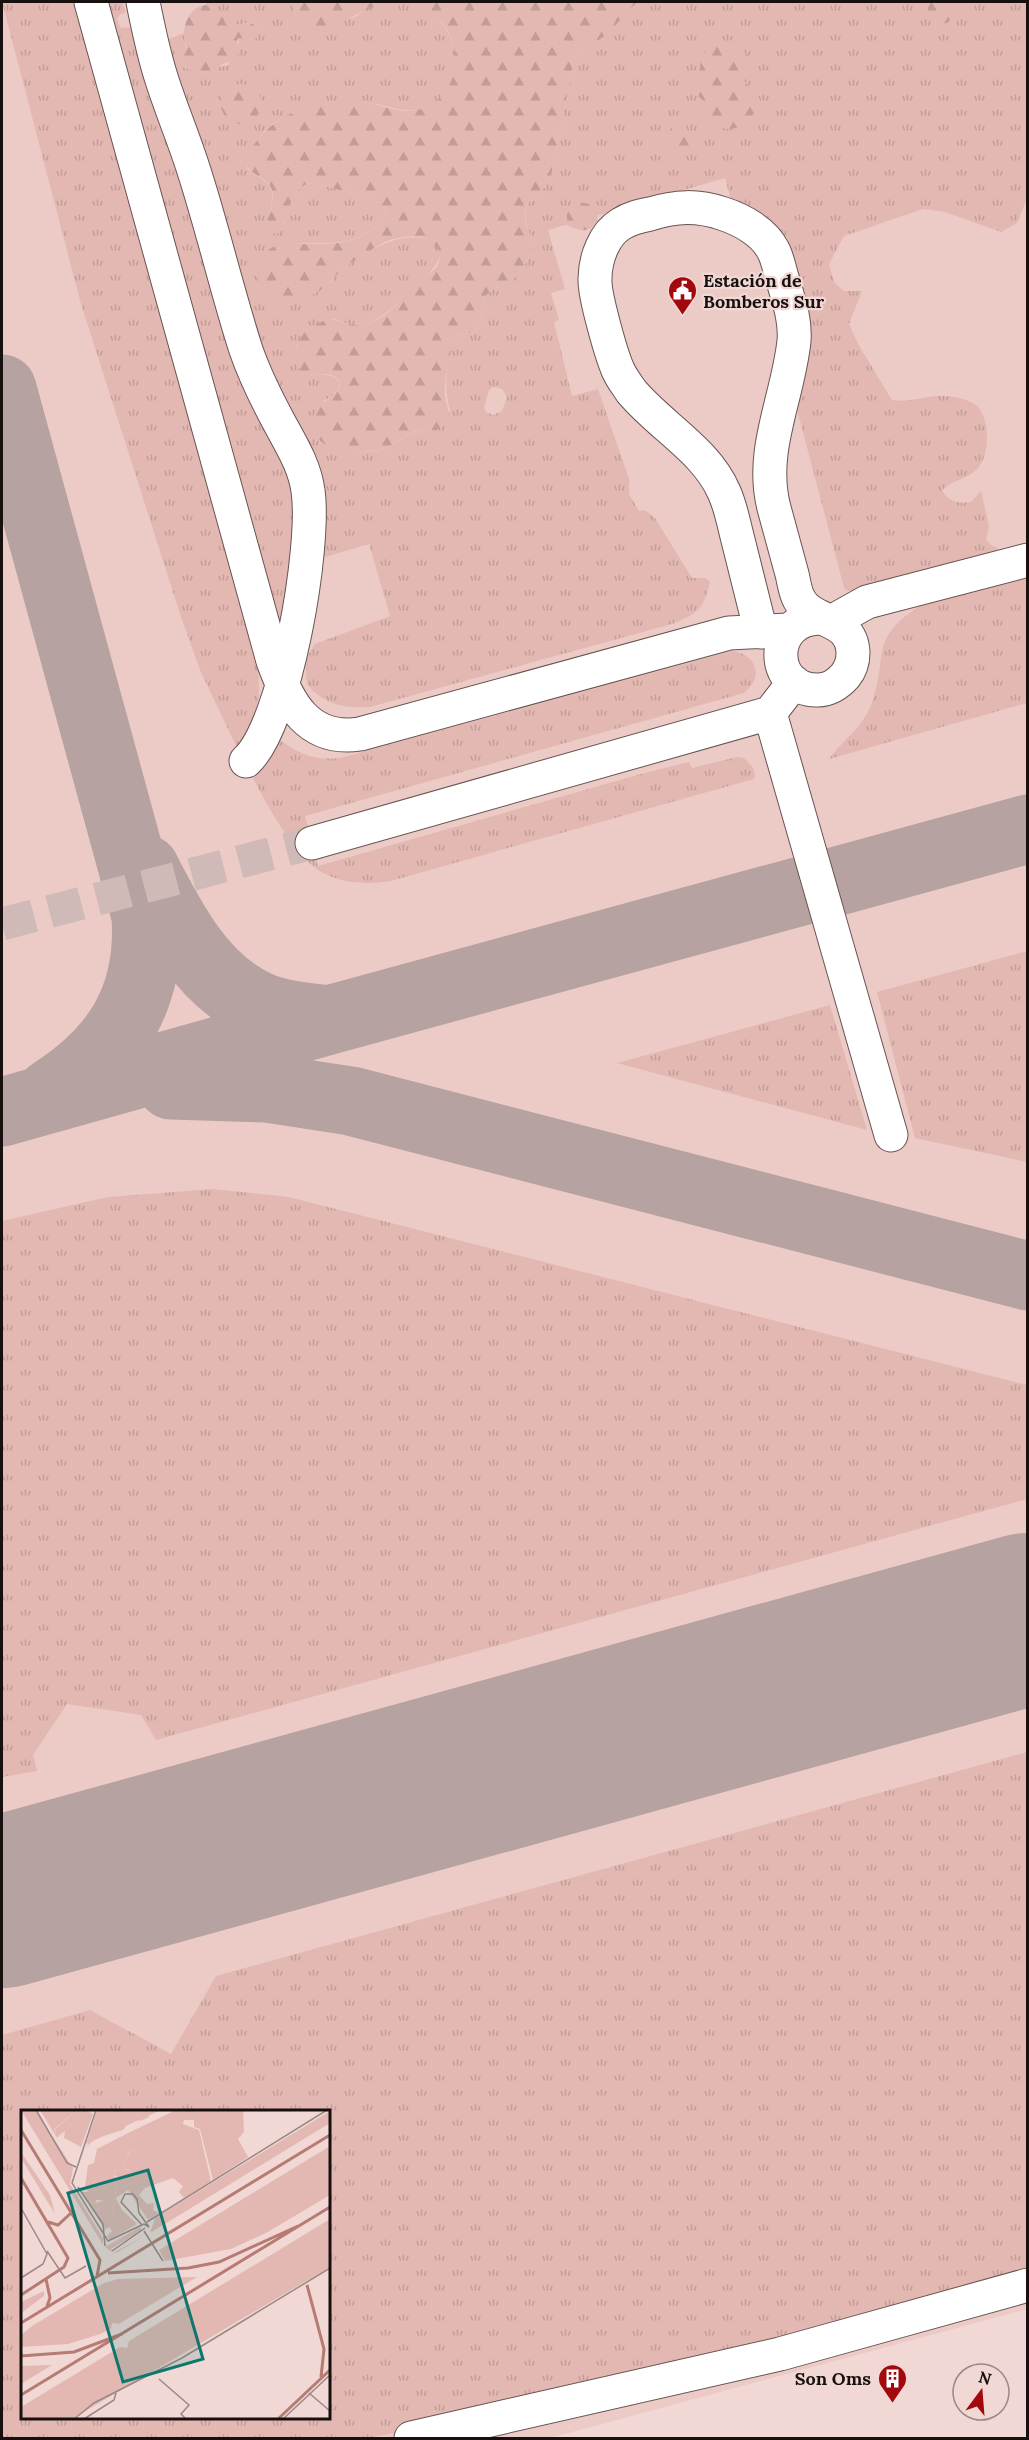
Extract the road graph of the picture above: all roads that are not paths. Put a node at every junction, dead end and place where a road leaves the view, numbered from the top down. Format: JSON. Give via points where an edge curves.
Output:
{"nodes":[{"id":1,"x":91,"y":2,"type":"edge"},
{"id":2,"x":143,"y":2,"type":"edge"},
{"id":3,"x":1028,"y":560,"type":"edge"},
{"id":4,"x":827,"y":620,"type":"junction"},
{"id":5,"x":775,"y":631,"type":"junction"},
{"id":6,"x":794,"y":682,"type":"junction"},
{"id":7,"x":281,"y":685,"type":"junction"},
{"id":8,"x":770,"y":714,"type":"junction"},
{"id":9,"x":246,"y":761,"type":"dead end"},
{"id":10,"x":312,"y":843,"type":"tunnel mouth"},
{"id":11,"x":891,"y":1136,"type":"dead end"},
{"id":12,"x":1028,"y":2285,"type":"edge"},
{"id":13,"x":411,"y":2439,"type":"edge"}],
"edges":[{"from":1,"to":7,"type":"lane"},
{"from":2,"to":7,"type":"lane","via":[[161,78],[194,171],[246,350],[260,387],[300,464],[308,492],[308,539],[298,613]]},
{"from":3,"to":4,"type":"lane","via":[[867,602]]},
{"from":4,"to":5,"type":"lane","via":[[809,618]]},
{"from":4,"to":5,"type":"lane","via":[[799,601],[769,488],[769,459],[794,340],[793,315],[774,251],[747,224],[696,207],[671,208],[629,219],[605,241],[594,280],[618,370],[631,391],[713,472],[725,494]]},
{"from":4,"to":6,"type":"lane","via":[[843,628],[850,638],[853,650],[848,673],[829,688],[817,690]]},
{"from":5,"to":6,"type":"lane","via":[[783,640],[780,651],[786,674]]},
{"from":5,"to":7,"type":"lane","via":[[729,633],[348,736],[309,722],[289,701]]},
{"from":6,"to":8,"type":"lane"},
{"from":7,"to":9,"type":"lane","via":[[268,728]]},
{"from":8,"to":10,"type":"lane"},
{"from":8,"to":11,"type":"lane"},
{"from":12,"to":13,"type":"lane","via":[[780,2354]]}]}
